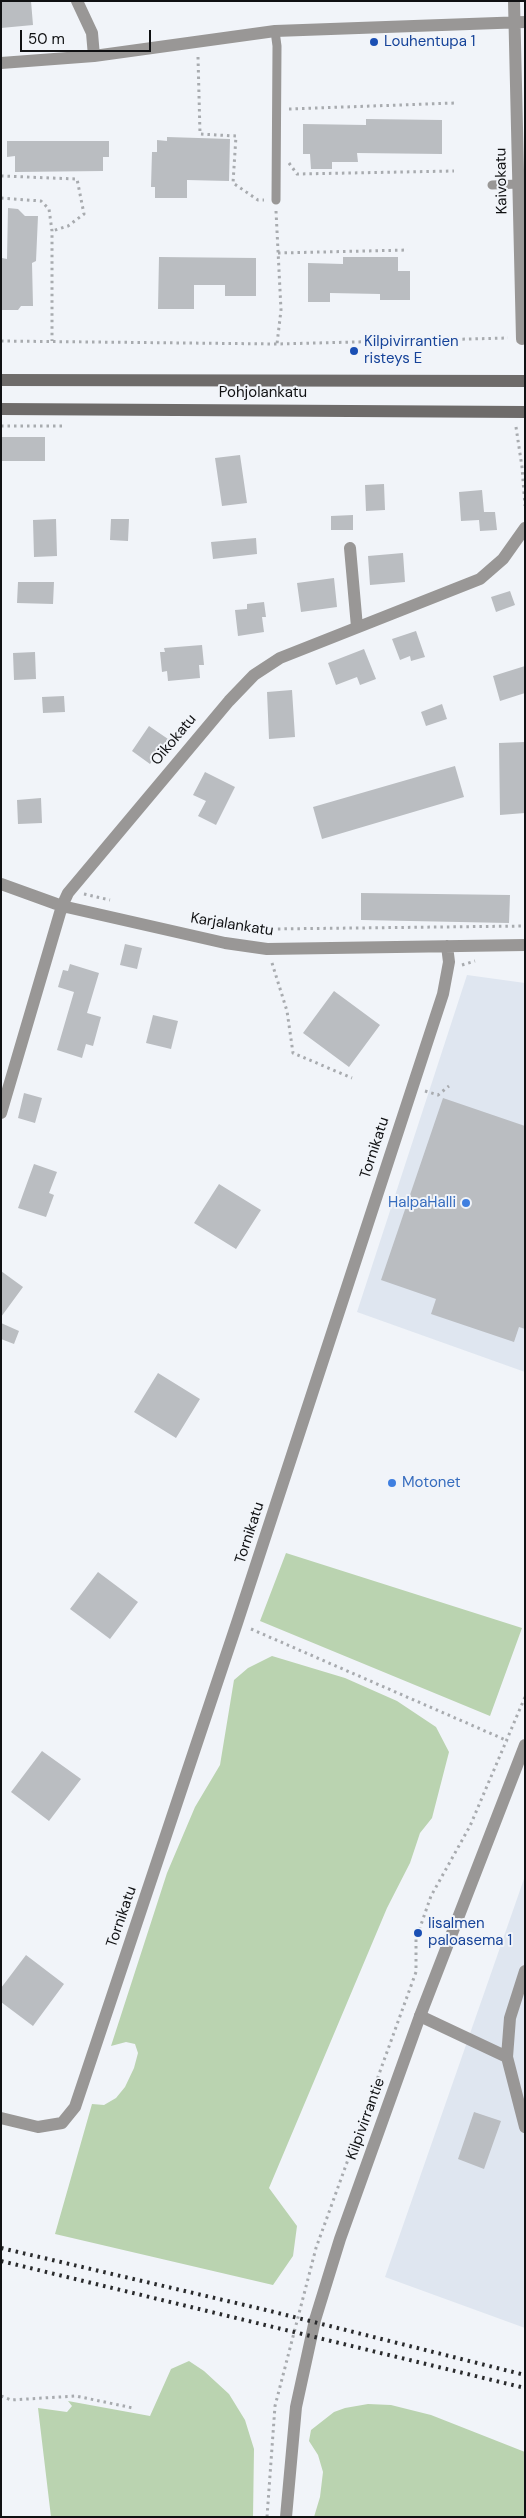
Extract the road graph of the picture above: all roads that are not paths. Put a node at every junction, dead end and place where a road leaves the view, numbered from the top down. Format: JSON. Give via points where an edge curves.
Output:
{"nodes":[{"id":1,"x":77,"y":1,"type":"edge"},
{"id":2,"x":514,"y":1,"type":"edge"},
{"id":3,"x":520,"y":22,"type":"edge"},
{"id":4,"x":275,"y":31,"type":"junction"},
{"id":5,"x":94,"y":56,"type":"junction"},
{"id":6,"x":1,"y":63,"type":"edge"},
{"id":7,"x":518,"y":184,"type":"junction"},
{"id":8,"x":492,"y":185,"type":"dead end"},
{"id":9,"x":276,"y":200,"type":"road end"},
{"id":10,"x":522,"y":339,"type":"road end"},
{"id":11,"x":1,"y":380,"type":"edge"},
{"id":12,"x":525,"y":381,"type":"edge"},
{"id":13,"x":1,"y":409,"type":"edge"},
{"id":14,"x":525,"y":412,"type":"edge"},
{"id":15,"x":525,"y":528,"type":"edge"},
{"id":16,"x":350,"y":548,"type":"dead end"},
{"id":17,"x":357,"y":626,"type":"junction"},
{"id":18,"x":1,"y":884,"type":"edge"},
{"id":19,"x":62,"y":906,"type":"junction"},
{"id":20,"x":447,"y":946,"type":"junction"},
{"id":21,"x":525,"y":946,"type":"edge"},
{"id":22,"x":5,"y":1089,"type":"edge"},
{"id":23,"x":1,"y":1113,"type":"edge"},
{"id":24,"x":524,"y":1747,"type":"edge"},
{"id":25,"x":520,"y":1770,"type":"edge"},
{"id":26,"x":525,"y":1971,"type":"edge"},
{"id":27,"x":420,"y":2016,"type":"junction"},
{"id":28,"x":507,"y":2056,"type":"junction"},
{"id":29,"x":1,"y":2118,"type":"edge"},
{"id":30,"x":525,"y":2127,"type":"edge"},
{"id":31,"x":286,"y":2517,"type":"edge"}],
"edges":[{"from":1,"to":5,"type":"street","via":[[92,33]]},
{"from":2,"to":3,"type":"street","name":"Kaivokatu"},
{"from":3,"to":4,"type":"street"},
{"from":3,"to":7,"type":"street","name":"Kaivokatu"},
{"from":4,"to":5,"type":"street"},
{"from":4,"to":9,"type":"lane"},
{"from":5,"to":6,"type":"street"},
{"from":7,"to":8,"type":"lane"},
{"from":7,"to":10,"type":"street","name":"Kaivokatu"},
{"from":11,"to":12,"type":"main road","name":"Pohjolankatu"},
{"from":13,"to":14,"type":"main road","name":"Pohjolankatu"},
{"from":15,"to":17,"type":"street","name":"Oikokatu","via":[[503,559],[480,579]]},
{"from":16,"to":17,"type":"street"},
{"from":17,"to":19,"type":"street","name":"Oikokatu","via":[[280,658],[254,675],[70,891]]},
{"from":18,"to":19,"type":"street","name":"Karjalankatu"},
{"from":19,"to":20,"type":"street","name":"Karjalankatu","via":[[225,943],[267,948]]},
{"from":19,"to":22,"type":"street","name":"Oikokatu"},
{"from":20,"to":21,"type":"street","name":"Karjalankatu"},
{"from":20,"to":29,"type":"street","name":"Tornikatu","via":[[449,962],[443,994],[75,2107],[62,2123],[38,2127]]},
{"from":22,"to":23,"type":"street","name":"Oikokatu"},
{"from":24,"to":25,"type":"street","name":"Kilpivirrantie"},
{"from":25,"to":27,"type":"street","name":"Kilpivirrantie"},
{"from":26,"to":28,"type":"street","via":[[510,2018]]},
{"from":27,"to":28,"type":"street"},
{"from":27,"to":31,"type":"street","name":"Kilpivirrantie","via":[[340,2239],[315,2320],[296,2407]]},
{"from":28,"to":30,"type":"street"}]}
